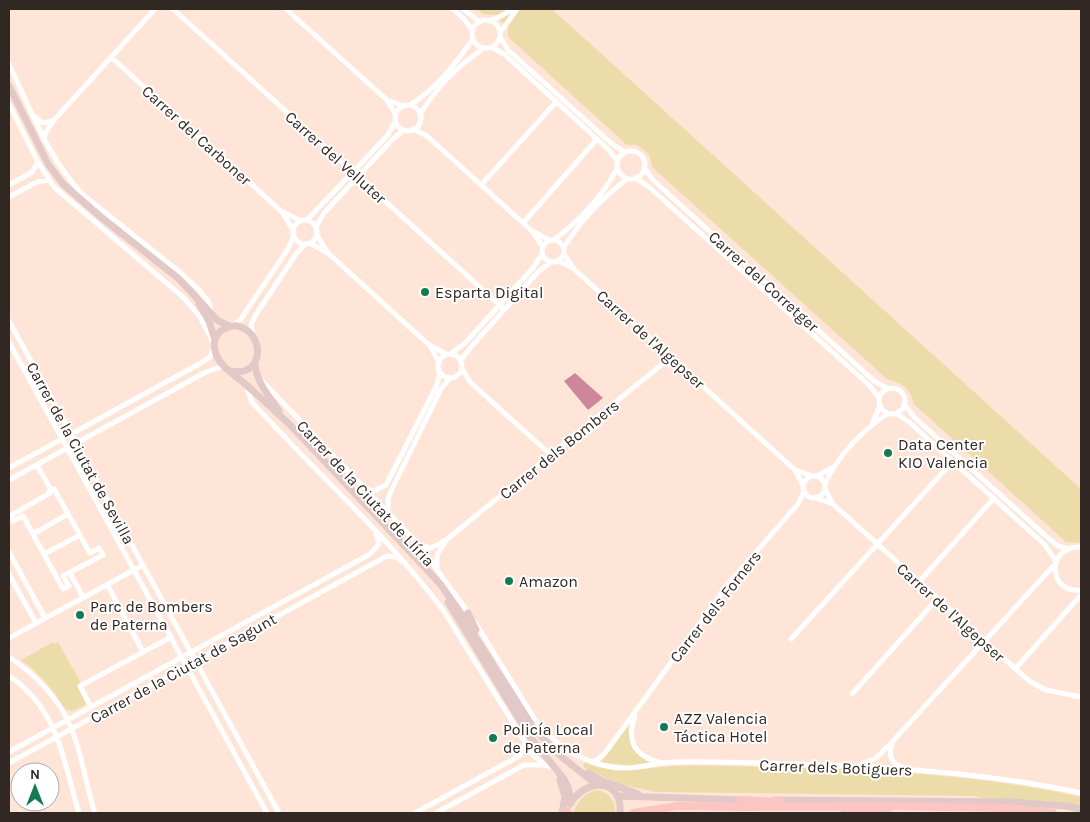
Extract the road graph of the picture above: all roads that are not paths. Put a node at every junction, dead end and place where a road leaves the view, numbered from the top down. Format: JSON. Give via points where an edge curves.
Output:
{"nodes":[{"id":1,"x":155,"y":9,"type":"edge"},
{"id":2,"x":173,"y":9,"type":"edge"},
{"id":3,"x":286,"y":9,"type":"edge"},
{"id":4,"x":453,"y":9,"type":"edge"},
{"id":5,"x":463,"y":9,"type":"edge"},
{"id":6,"x":513,"y":9,"type":"edge"},
{"id":7,"x":517,"y":9,"type":"edge"},
{"id":8,"x":489,"y":21,"type":"junction"},
{"id":9,"x":480,"y":22,"type":"junction"},
{"id":10,"x":473,"y":31,"type":"junction"},
{"id":11,"x":500,"y":35,"type":"junction"},
{"id":12,"x":473,"y":39,"type":"junction"},
{"id":13,"x":492,"y":47,"type":"junction"},
{"id":14,"x":484,"y":48,"type":"junction"},
{"id":15,"x":111,"y":57,"type":"junction"},
{"id":16,"x":9,"y":64,"type":"edge"},
{"id":17,"x":9,"y":86,"type":"edge"},
{"id":18,"x":387,"y":100,"type":"junction"},
{"id":19,"x":556,"y":102,"type":"junction"},
{"id":20,"x":9,"y":104,"type":"edge"},
{"id":21,"x":407,"y":106,"type":"junction"},
{"id":22,"x":33,"y":114,"type":"junction"},
{"id":23,"x":395,"y":114,"type":"junction"},
{"id":24,"x":420,"y":115,"type":"junction"},
{"id":25,"x":54,"y":120,"type":"junction"},
{"id":26,"x":396,"y":122,"type":"junction"},
{"id":27,"x":420,"y":122,"type":"junction"},
{"id":28,"x":413,"y":129,"type":"junction"},
{"id":29,"x":404,"y":130,"type":"junction"},
{"id":30,"x":427,"y":136,"type":"junction"},
{"id":31,"x":597,"y":139,"type":"junction"},
{"id":32,"x":44,"y":140,"type":"junction"},
{"id":33,"x":625,"y":152,"type":"junction"},
{"id":34,"x":617,"y":161,"type":"junction"},
{"id":35,"x":38,"y":162,"type":"junction"},
{"id":36,"x":644,"y":168,"type":"junction"},
{"id":37,"x":617,"y":169,"type":"junction"},
{"id":38,"x":353,"y":172,"type":"junction"},
{"id":39,"x":358,"y":176,"type":"junction"},
{"id":40,"x":635,"y":178,"type":"junction"},
{"id":41,"x":627,"y":179,"type":"junction"},
{"id":42,"x":49,"y":180,"type":"junction"},
{"id":43,"x":9,"y":185,"type":"edge"},
{"id":44,"x":481,"y":185,"type":"junction"},
{"id":45,"x":9,"y":197,"type":"edge"},
{"id":46,"x":282,"y":212,"type":"junction"},
{"id":47,"x":304,"y":220,"type":"junction"},
{"id":48,"x":523,"y":223,"type":"junction"},
{"id":49,"x":316,"y":227,"type":"junction"},
{"id":50,"x":293,"y":232,"type":"junction"},
{"id":51,"x":533,"y":232,"type":"junction"},
{"id":52,"x":317,"y":235,"type":"junction"},
{"id":53,"x":552,"y":240,"type":"junction"},
{"id":54,"x":308,"y":244,"type":"junction"},
{"id":55,"x":543,"y":247,"type":"junction"},
{"id":56,"x":564,"y":247,"type":"junction"},
{"id":57,"x":329,"y":254,"type":"junction"},
{"id":58,"x":542,"y":254,"type":"junction"},
{"id":59,"x":564,"y":254,"type":"junction"},
{"id":60,"x":558,"y":261,"type":"junction"},
{"id":61,"x":551,"y":262,"type":"junction"},
{"id":62,"x":574,"y":269,"type":"junction"},
{"id":63,"x":188,"y":287,"type":"junction"},
{"id":64,"x":502,"y":307,"type":"junction"},
{"id":65,"x":212,"y":315,"type":"junction"},
{"id":66,"x":9,"y":321,"type":"edge"},
{"id":67,"x":231,"y":326,"type":"junction"},
{"id":68,"x":253,"y":338,"type":"junction"},
{"id":69,"x":20,"y":341,"type":"junction"},
{"id":70,"x":10,"y":344,"type":"edge"},
{"id":71,"x":214,"y":344,"type":"junction"},
{"id":72,"x":429,"y":345,"type":"junction"},
{"id":73,"x":449,"y":353,"type":"junction"},
{"id":74,"x":671,"y":357,"type":"junction"},
{"id":75,"x":461,"y":360,"type":"junction"},
{"id":76,"x":438,"y":361,"type":"junction"},
{"id":77,"x":256,"y":363,"type":"junction"},
{"id":78,"x":227,"y":368,"type":"junction"},
{"id":79,"x":462,"y":368,"type":"junction"},
{"id":80,"x":440,"y":372,"type":"junction"},
{"id":81,"x":452,"y":377,"type":"junction"},
{"id":82,"x":470,"y":382,"type":"junction"},
{"id":83,"x":245,"y":383,"type":"junction"},
{"id":84,"x":888,"y":389,"type":"junction"},
{"id":85,"x":879,"y":398,"type":"junction"},
{"id":86,"x":905,"y":405,"type":"junction"},
{"id":87,"x":880,"y":406,"type":"junction"},
{"id":88,"x":887,"y":414,"type":"junction"},
{"id":89,"x":896,"y":414,"type":"junction"},
{"id":90,"x":871,"y":424,"type":"junction"},
{"id":91,"x":290,"y":425,"type":"junction"},
{"id":92,"x":71,"y":434,"type":"junction"},
{"id":93,"x":62,"y":439,"type":"junction"},
{"id":94,"x":76,"y":443,"type":"junction"},
{"id":95,"x":67,"y":448,"type":"junction"},
{"id":96,"x":551,"y":455,"type":"junction"},
{"id":97,"x":953,"y":461,"type":"junction"},
{"id":98,"x":37,"y":465,"type":"junction"},
{"id":99,"x":9,"y":468,"type":"edge"},
{"id":100,"x":832,"y":468,"type":"junction"},
{"id":101,"x":795,"y":470,"type":"junction"},
{"id":102,"x":815,"y":476,"type":"junction"},
{"id":103,"x":9,"y":480,"type":"edge"},
{"id":104,"x":803,"y":485,"type":"junction"},
{"id":105,"x":386,"y":486,"type":"junction"},
{"id":106,"x":825,"y":486,"type":"junction"},
{"id":107,"x":364,"y":489,"type":"junction"},
{"id":108,"x":392,"y":489,"type":"junction"},
{"id":109,"x":51,"y":490,"type":"junction"},
{"id":110,"x":804,"y":492,"type":"junction"},
{"id":111,"x":814,"y":498,"type":"junction"},
{"id":112,"x":994,"y":498,"type":"junction"},
{"id":113,"x":798,"y":504,"type":"junction"},
{"id":114,"x":834,"y":504,"type":"junction"},
{"id":115,"x":388,"y":513,"type":"junction"},
{"id":116,"x":68,"y":514,"type":"junction"},
{"id":117,"x":372,"y":527,"type":"junction"},
{"id":118,"x":33,"y":534,"type":"junction"},
{"id":119,"x":80,"y":535,"type":"junction"},
{"id":120,"x":446,"y":540,"type":"junction"},
{"id":121,"x":878,"y":544,"type":"junction"},
{"id":122,"x":418,"y":545,"type":"junction"},
{"id":123,"x":1081,"y":547,"type":"edge"},
{"id":124,"x":1068,"y":549,"type":"junction"},
{"id":125,"x":9,"y":552,"type":"edge"},
{"id":126,"x":44,"y":554,"type":"junction"},
{"id":127,"x":1056,"y":562,"type":"junction"},
{"id":128,"x":352,"y":564,"type":"junction"},
{"id":129,"x":143,"y":565,"type":"junction"},
{"id":130,"x":426,"y":568,"type":"junction"},
{"id":131,"x":437,"y":568,"type":"junction"},
{"id":132,"x":134,"y":570,"type":"junction"},
{"id":133,"x":412,"y":570,"type":"junction"},
{"id":134,"x":70,"y":573,"type":"junction"},
{"id":135,"x":357,"y":573,"type":"junction"},
{"id":136,"x":9,"y":574,"type":"edge"},
{"id":137,"x":919,"y":582,"type":"junction"},
{"id":138,"x":107,"y":584,"type":"junction"},
{"id":139,"x":1081,"y":590,"type":"edge"},
{"id":140,"x":1081,"y":595,"type":"edge"},
{"id":141,"x":83,"y":597,"type":"junction"},
{"id":142,"x":938,"y":599,"type":"junction"},
{"id":143,"x":468,"y":613,"type":"junction"},
{"id":144,"x":45,"y":618,"type":"junction"},
{"id":145,"x":36,"y":623,"type":"junction"},
{"id":146,"x":171,"y":637,"type":"junction"},
{"id":147,"x":9,"y":638,"type":"edge"},
{"id":148,"x":791,"y":639,"type":"dead end"},
{"id":149,"x":984,"y":641,"type":"junction"},
{"id":150,"x":143,"y":652,"type":"junction"},
{"id":151,"x":191,"y":652,"type":"junction"},
{"id":152,"x":9,"y":657,"type":"edge"},
{"id":153,"x":182,"y":657,"type":"junction"},
{"id":154,"x":196,"y":661,"type":"junction"},
{"id":155,"x":187,"y":666,"type":"junction"},
{"id":156,"x":1015,"y":669,"type":"junction"},
{"id":157,"x":9,"y":676,"type":"edge"},
{"id":158,"x":504,"y":681,"type":"junction"},
{"id":159,"x":852,"y":694,"type":"dead end"},
{"id":160,"x":1081,"y":697,"type":"edge"},
{"id":161,"x":91,"y":707,"type":"junction"},
{"id":162,"x":636,"y":711,"type":"junction"},
{"id":163,"x":68,"y":720,"type":"junction"},
{"id":164,"x":53,"y":728,"type":"junction"},
{"id":165,"x":72,"y":729,"type":"junction"},
{"id":166,"x":57,"y":737,"type":"junction"},
{"id":167,"x":525,"y":742,"type":"junction"},
{"id":168,"x":892,"y":742,"type":"junction"},
{"id":169,"x":9,"y":752,"type":"edge"},
{"id":170,"x":515,"y":759,"type":"junction"},
{"id":171,"x":590,"y":762,"type":"junction"},
{"id":172,"x":9,"y":763,"type":"edge"},
{"id":173,"x":662,"y":764,"type":"junction"},
{"id":174,"x":545,"y":765,"type":"junction"},
{"id":175,"x":572,"y":765,"type":"junction"},
{"id":176,"x":848,"y":766,"type":"junction"},
{"id":177,"x":520,"y":768,"type":"junction"},
{"id":178,"x":554,"y":768,"type":"junction"},
{"id":179,"x":912,"y":769,"type":"junction"},
{"id":180,"x":596,"y":784,"type":"junction"},
{"id":181,"x":1081,"y":793,"type":"edge"},
{"id":182,"x":617,"y":796,"type":"junction"},
{"id":183,"x":641,"y":796,"type":"junction"},
{"id":184,"x":571,"y":802,"type":"junction"},
{"id":185,"x":742,"y":804,"type":"junction"},
{"id":186,"x":1081,"y":809,"type":"edge"},
{"id":187,"x":79,"y":813,"type":"edge"},
{"id":188,"x":95,"y":813,"type":"edge"},
{"id":189,"x":267,"y":813,"type":"edge"},
{"id":190,"x":279,"y":813,"type":"edge"},
{"id":191,"x":415,"y":813,"type":"edge"},
{"id":192,"x":436,"y":813,"type":"edge"},
{"id":193,"x":565,"y":813,"type":"edge"},
{"id":194,"x":620,"y":813,"type":"edge"},
{"id":195,"x":633,"y":813,"type":"edge"},
{"id":196,"x":888,"y":813,"type":"edge"},
{"id":197,"x":1053,"y":813,"type":"edge"}],
"edges":[{"from":1,"to":15,"type":"street"},
{"from":2,"to":38,"type":"street","name":"Carrer del Velluter"},
{"from":3,"to":18,"type":"street"},
{"from":4,"to":10,"type":"street"},
{"from":5,"to":9,"type":"street"},
{"from":6,"to":8,"type":"street"},
{"from":7,"to":11,"type":"street"},
{"from":8,"to":9,"type":"street"},
{"from":8,"to":11,"type":"street","via":[[497,25]]},
{"from":9,"to":10,"type":"street"},
{"from":10,"to":12,"type":"street"},
{"from":11,"to":13,"type":"street"},
{"from":11,"to":33,"type":"street","via":[[508,50],[613,145]]},
{"from":12,"to":14,"type":"street"},
{"from":12,"to":21,"type":"street","via":[[423,97]]},
{"from":13,"to":14,"type":"street"},
{"from":13,"to":19,"type":"street","via":[[504,54]]},
{"from":14,"to":24,"type":"street","via":[[454,73],[428,101]]},
{"from":15,"to":25,"type":"street"},
{"from":15,"to":46,"type":"street","name":"Carrer del Carboner"},
{"from":16,"to":22,"type":"street"},
{"from":17,"to":63,"type":"street","name":"Carrer de la Ciutat de Llíria","via":[[48,164],[63,184]]},
{"from":18,"to":21,"type":"street"},
{"from":18,"to":23,"type":"street"},
{"from":19,"to":31,"type":"street"},
{"from":19,"to":44,"type":"street"},
{"from":20,"to":35,"type":"street","name":"Carrer de la Ciutat de Llíria"},
{"from":21,"to":23,"type":"street"},
{"from":21,"to":24,"type":"street","via":[[416,109]]},
{"from":22,"to":25,"type":"street","via":[[40,122]]},
{"from":22,"to":32,"type":"street"},
{"from":23,"to":26,"type":"street"},
{"from":24,"to":27,"type":"street"},
{"from":25,"to":32,"type":"street"},
{"from":26,"to":29,"type":"street"},
{"from":26,"to":38,"type":"street"},
{"from":27,"to":28,"type":"street"},
{"from":27,"to":30,"type":"street"},
{"from":28,"to":29,"type":"street"},
{"from":28,"to":30,"type":"street"},
{"from":29,"to":39,"type":"street"},
{"from":30,"to":44,"type":"street"},
{"from":31,"to":34,"type":"street"},
{"from":31,"to":48,"type":"street"},
{"from":32,"to":65,"type":"street","via":[[56,162],[82,194],[193,284],[208,301]]},
{"from":33,"to":34,"type":"street"},
{"from":33,"to":36,"type":"street","via":[[640,154]]},
{"from":34,"to":37,"type":"street"},
{"from":35,"to":42,"type":"street","name":"Carrer de la Ciutat de Llíria"},
{"from":35,"to":43,"type":"street","via":[[32,172]]},
{"from":36,"to":40,"type":"street"},
{"from":36,"to":84,"type":"street","name":"Carrer del Corretger","via":[[653,180],[874,381]]},
{"from":37,"to":41,"type":"street"},
{"from":37,"to":53,"type":"street","via":[[607,186],[569,229]]},
{"from":38,"to":39,"type":"street","name":"Carrer del Velluter"},
{"from":38,"to":47,"type":"street"},
{"from":39,"to":49,"type":"street","via":[[324,213]]},
{"from":39,"to":64,"type":"street","name":"Carrer del Velluter"},
{"from":40,"to":41,"type":"street"},
{"from":40,"to":85,"type":"street","name":"Carrer del Corretger","via":[[648,186],[870,386]]},
{"from":41,"to":56,"type":"street","via":[[612,190]]},
{"from":42,"to":45,"type":"street","via":[[37,182]]},
{"from":42,"to":71,"type":"street","name":"Carrer de la Ciutat de Llíria","via":[[184,298],[200,317]]},
{"from":44,"to":48,"type":"street"},
{"from":46,"to":47,"type":"street","name":"Carrer del Carboner"},
{"from":46,"to":50,"type":"street","name":"Carrer del Carboner"},
{"from":47,"to":49,"type":"street","via":[[311,221]]},
{"from":47,"to":50,"type":"street","via":[[297,223]]},
{"from":48,"to":51,"type":"street"},
{"from":49,"to":52,"type":"street"},
{"from":50,"to":54,"type":"street","via":[[298,242]]},
{"from":50,"to":67,"type":"street","via":[[288,249],[241,320]]},
{"from":51,"to":53,"type":"street"},
{"from":51,"to":55,"type":"street"},
{"from":52,"to":54,"type":"street"},
{"from":52,"to":57,"type":"street"},
{"from":53,"to":55,"type":"street"},
{"from":53,"to":56,"type":"street","via":[[561,242]]},
{"from":54,"to":57,"type":"street"},
{"from":54,"to":68,"type":"street","via":[[296,254],[255,316],[251,325]]},
{"from":55,"to":58,"type":"street"},
{"from":56,"to":59,"type":"street"},
{"from":57,"to":72,"type":"street"},
{"from":58,"to":61,"type":"street"},
{"from":58,"to":64,"type":"street"},
{"from":59,"to":60,"type":"street"},
{"from":59,"to":62,"type":"street"},
{"from":60,"to":61,"type":"street"},
{"from":60,"to":62,"type":"street"},
{"from":61,"to":64,"type":"street"},
{"from":62,"to":74,"type":"street","name":"Carrer de l'Algepser"},
{"from":63,"to":65,"type":"street","name":"Carrer de la Ciutat de Llíria"},
{"from":63,"to":71,"type":"street","name":"Carrer de la Ciutat de Llíria","via":[[209,321]]},
{"from":64,"to":73,"type":"street","via":[[466,342]]},
{"from":64,"to":75,"type":"street"},
{"from":65,"to":67,"type":"street","name":"Carrer de la Ciutat de Llíria"},
{"from":66,"to":69,"type":"street","name":"Carrer de la Ciutat de Sevilla"},
{"from":67,"to":68,"type":"street","name":"Carrer de la Ciutat de Llíria","via":[[246,330]]},
{"from":67,"to":71,"type":"street","via":[[218,333]]},
{"from":68,"to":77,"type":"street","name":"Carrer de la Ciutat de Llíria","via":[[257,348]]},
{"from":69,"to":70,"type":"street","name":"Carrer de la Ciutat de Sevilla"},
{"from":69,"to":92,"type":"street","name":"Carrer de la Ciutat de Sevilla"},
{"from":70,"to":93,"type":"street","name":"Carrer de la Ciutat de Sevilla"},
{"from":71,"to":78,"type":"street","name":"Carrer de la Ciutat de Llíria","via":[[219,360]]},
{"from":71,"to":92,"type":"street","via":[[210,357],[199,364]]},
{"from":72,"to":73,"type":"street"},
{"from":72,"to":76,"type":"street"},
{"from":73,"to":75,"type":"street"},
{"from":73,"to":76,"type":"street"},
{"from":74,"to":96,"type":"street","name":"Carrer dels Bombers"},
{"from":74,"to":101,"type":"street","name":"Carrer de l'Algepser"},
{"from":75,"to":79,"type":"street"},
{"from":76,"to":80,"type":"street"},
{"from":77,"to":78,"type":"street","via":[[240,373]]},
{"from":77,"to":91,"type":"street","name":"Carrer de la Ciutat de Llíria","via":[[256,375]]},
{"from":77,"to":107,"type":"street","name":"Carrer de la Ciutat de Llíria","via":[[260,379]]},
{"from":78,"to":83,"type":"street","name":"Carrer de la Ciutat de Llíria"},
{"from":78,"to":94,"type":"street","via":[[204,373]]},
{"from":79,"to":81,"type":"street"},
{"from":79,"to":82,"type":"street"},
{"from":80,"to":81,"type":"street"},
{"from":80,"to":105,"type":"street","via":[[436,387]]},
{"from":81,"to":82,"type":"street"},
{"from":81,"to":108,"type":"street","via":[[441,389]]},
{"from":82,"to":96,"type":"street"},
{"from":83,"to":91,"type":"street","name":"Carrer de la Ciutat de Llíria"},
{"from":83,"to":117,"type":"street","name":"Carrer de la Ciutat de Llíria","via":[[252,402]]},
{"from":84,"to":85,"type":"street"},
{"from":84,"to":86,"type":"street","via":[[896,389],[903,394]]},
{"from":85,"to":87,"type":"street"},
{"from":86,"to":89,"type":"street"},
{"from":86,"to":124,"type":"street","via":[[914,417],[1018,512],[1058,546]]},
{"from":87,"to":88,"type":"street"},
{"from":87,"to":90,"type":"street"},
{"from":88,"to":89,"type":"street"},
{"from":88,"to":90,"type":"street"},
{"from":89,"to":97,"type":"street"},
{"from":90,"to":100,"type":"street"},
{"from":91,"to":130,"type":"street","name":"Carrer de la Ciutat de Llíria"},
{"from":92,"to":93,"type":"street"},
{"from":92,"to":94,"type":"street","name":"Carrer de la Ciutat de Sevilla"},
{"from":93,"to":95,"type":"street","name":"Carrer de la Ciutat de Sevilla"},
{"from":93,"to":99,"type":"street"},
{"from":94,"to":95,"type":"street"},
{"from":94,"to":129,"type":"street","name":"Carrer de la Ciutat de Sevilla"},
{"from":95,"to":98,"type":"street"},
{"from":95,"to":132,"type":"street","name":"Carrer de la Ciutat de Sevilla"},
{"from":96,"to":120,"type":"street","name":"Carrer dels Bombers"},
{"from":97,"to":112,"type":"street"},
{"from":97,"to":121,"type":"street"},
{"from":98,"to":103,"type":"street"},
{"from":98,"to":109,"type":"street"},
{"from":100,"to":102,"type":"street"},
{"from":100,"to":106,"type":"street"},
{"from":101,"to":102,"type":"street"},
{"from":101,"to":104,"type":"street"},
{"from":102,"to":104,"type":"street","via":[[805,480]]},
{"from":102,"to":106,"type":"street","via":[[821,477]]},
{"from":104,"to":110,"type":"street"},
{"from":105,"to":107,"type":"street","via":[[374,491]]},
{"from":105,"to":108,"type":"street"},
{"from":106,"to":111,"type":"street","via":[[822,495]]},
{"from":106,"to":114,"type":"street"},
{"from":107,"to":115,"type":"street","name":"Carrer de la Ciutat de Llíria"},
{"from":108,"to":115,"type":"street"},
{"from":109,"to":116,"type":"street","via":[[54,489]]},
{"from":109,"to":118,"type":"street","via":[[10,516],[13,521],[23,516]]},
{"from":110,"to":111,"type":"street"},
{"from":110,"to":113,"type":"street","name":"Carrer dels Forners"},
{"from":111,"to":113,"type":"street","name":"Carrer dels Forners"},
{"from":111,"to":114,"type":"street"},
{"from":112,"to":127,"type":"street","via":[[1044,544]]},
{"from":112,"to":137,"type":"street"},
{"from":113,"to":162,"type":"street","name":"Carrer dels Forners","via":[[729,583]]},
{"from":114,"to":121,"type":"street","name":"Carrer de l'Algepser"},
{"from":115,"to":122,"type":"street","name":"Carrer de la Ciutat de Llíria"},
{"from":116,"to":118,"type":"street"},
{"from":116,"to":119,"type":"street"},
{"from":117,"to":128,"type":"street","name":"Carrer de la Ciutat de Sagunt","via":[[379,544],[370,554]]},
{"from":117,"to":133,"type":"street","name":"Carrer de la Ciutat de Llíria"},
{"from":118,"to":126,"type":"street"},
{"from":119,"to":126,"type":"street"},
{"from":119,"to":134,"type":"street","via":[[90,553],[99,548],[103,555]]},
{"from":120,"to":122,"type":"street","name":"Carrer dels Bombers","via":[[431,548]]},
{"from":120,"to":131,"type":"street","name":"Carrer dels Bombers","via":[[437,555]]},
{"from":121,"to":137,"type":"street","name":"Carrer de l'Algepser"},
{"from":121,"to":148,"type":"street"},
{"from":122,"to":131,"type":"street","name":"Carrer de la Ciutat de Llíria"},
{"from":123,"to":124,"type":"street"},
{"from":124,"to":127,"type":"street"},
{"from":125,"to":144,"type":"street"},
{"from":126,"to":134,"type":"street","via":[[63,589],[69,586],[63,576]]},
{"from":127,"to":139,"type":"street","via":[[1060,583],[1072,591]]},
{"from":127,"to":149,"type":"street"},
{"from":128,"to":135,"type":"street"},
{"from":128,"to":151,"type":"street","name":"Carrer de la Ciutat de Sagunt"},
{"from":129,"to":132,"type":"street"},
{"from":129,"to":151,"type":"street","name":"Carrer de la Ciutat de Sevilla"},
{"from":130,"to":158,"type":"street","name":"Carrer de la Ciutat de Llíria","via":[[457,608]]},
{"from":130,"to":178,"type":"street","name":"Carrer de la Ciutat de Llíria","via":[[530,737]]},
{"from":131,"to":143,"type":"street","name":"Carrer de la Ciutat de Llíria"},
{"from":132,"to":138,"type":"street"},
{"from":132,"to":146,"type":"street","name":"Carrer de la Ciutat de Sevilla"},
{"from":133,"to":135,"type":"street","name":"Carrer de la Ciutat de Sagunt","via":[[396,556],[388,556]]},
{"from":133,"to":167,"type":"street","name":"Carrer de la Ciutat de Llíria","via":[[443,610]]},
{"from":134,"to":141,"type":"street"},
{"from":135,"to":154,"type":"street","name":"Carrer de la Ciutat de Sagunt"},
{"from":136,"to":145,"type":"street"},
{"from":137,"to":142,"type":"street","name":"Carrer de l'Algepser"},
{"from":138,"to":141,"type":"street"},
{"from":138,"to":150,"type":"street"},
{"from":140,"to":156,"type":"street"},
{"from":141,"to":144,"type":"street"},
{"from":142,"to":149,"type":"street","name":"Carrer de l'Algepser"},
{"from":142,"to":159,"type":"street"},
{"from":143,"to":158,"type":"street"},
{"from":143,"to":171,"type":"street","name":"Carrer de la Ciutat de Llíria","via":[[537,722],[568,752]]},
{"from":144,"to":145,"type":"street"},
{"from":145,"to":147,"type":"street"},
{"from":146,"to":150,"type":"street"},
{"from":146,"to":153,"type":"street","name":"Carrer de la Ciutat de Sevilla"},
{"from":149,"to":156,"type":"street","name":"Carrer de l'Algepser"},
{"from":149,"to":168,"type":"street"},
{"from":150,"to":161,"type":"street","via":[[80,686]]},
{"from":151,"to":153,"type":"street","name":"Carrer de la Ciutat de Sagunt"},
{"from":151,"to":154,"type":"street","name":"Carrer de la Ciutat de Sevilla"},
{"from":152,"to":163,"type":"street","via":[[29,670],[47,689]]},
{"from":153,"to":155,"type":"street","name":"Carrer de la Ciutat de Sevilla"},
{"from":153,"to":161,"type":"street","name":"Carrer de la Ciutat de Sagunt"},
{"from":154,"to":155,"type":"street","name":"Carrer de la Ciutat de Sagunt"},
{"from":154,"to":190,"type":"street","name":"Carrer de la Ciutat de Sevilla"},
{"from":155,"to":165,"type":"street","name":"Carrer de la Ciutat de Sagunt"},
{"from":155,"to":189,"type":"street","name":"Carrer de la Ciutat de Sevilla"},
{"from":156,"to":160,"type":"street","name":"Carrer de l'Algepser","via":[[1046,690]]},
{"from":157,"to":164,"type":"street","via":[[30,694]]},
{"from":158,"to":175,"type":"street","name":"Carrer de la Ciutat de Llíria","via":[[534,730]]},
{"from":161,"to":163,"type":"street","name":"Carrer de la Ciutat de Sagunt"},
{"from":162,"to":171,"type":"street","name":"Carrer dels Forners","via":[[605,753]]},
{"from":162,"to":173,"type":"street","name":"Carrer dels Forners","via":[[630,729],[633,744],[641,755]]},
{"from":163,"to":164,"type":"street","name":"Carrer de la Ciutat de Sagunt"},
{"from":163,"to":165,"type":"street"},
{"from":164,"to":166,"type":"street"},
{"from":164,"to":169,"type":"street","name":"Carrer de la Ciutat de Sagunt"},
{"from":165,"to":166,"type":"street","name":"Carrer de la Ciutat de Sagunt"},
{"from":165,"to":188,"type":"street"},
{"from":166,"to":172,"type":"street","name":"Carrer de la Ciutat de Sagunt"},
{"from":166,"to":187,"type":"street"},
{"from":167,"to":170,"type":"street","via":[[524,750]]},
{"from":167,"to":174,"type":"street","name":"Carrer de la Ciutat de Llíria"},
{"from":168,"to":176,"type":"street","via":[[870,761]]},
{"from":168,"to":179,"type":"street","via":[[889,752],[894,763]]},
{"from":170,"to":177,"type":"street"},
{"from":170,"to":191,"type":"street"},
{"from":171,"to":173,"type":"street","name":"Carrer dels Botiguers","via":[[621,769]]},
{"from":173,"to":176,"type":"street","name":"Carrer dels Botiguers"},
{"from":174,"to":177,"type":"street","via":[[530,764]]},
{"from":174,"to":178,"type":"street","name":"Carrer de la Ciutat de Llíria"},
{"from":175,"to":180,"type":"street","name":"Carrer de la Ciutat de Llíria"},
{"from":175,"to":183,"type":"street","via":[[603,782]]},
{"from":176,"to":179,"type":"street","name":"Carrer dels Botiguers"},
{"from":177,"to":192,"type":"street"},
{"from":178,"to":184,"type":"street","name":"Carrer de la Ciutat de Llíria","via":[[568,787]]},
{"from":178,"to":193,"type":"street","via":[[565,797]]},
{"from":179,"to":181,"type":"street","name":"Carrer dels Botiguers"},
{"from":180,"to":182,"type":"street","name":"Carrer de la Ciutat de Llíria","via":[[610,788]]},
{"from":180,"to":184,"type":"street","via":[[581,790]]},
{"from":182,"to":183,"type":"street"},
{"from":182,"to":194,"type":"street"},
{"from":183,"to":185,"type":"street"},
{"from":184,"to":193,"type":"street"},
{"from":185,"to":186,"type":"street","via":[[1011,802]]},
{"from":185,"to":195,"type":"main road","via":[[677,806]]},
{"from":185,"to":196,"type":"main road"},
{"from":185,"to":197,"type":"main road","via":[[1006,808]]}]}
